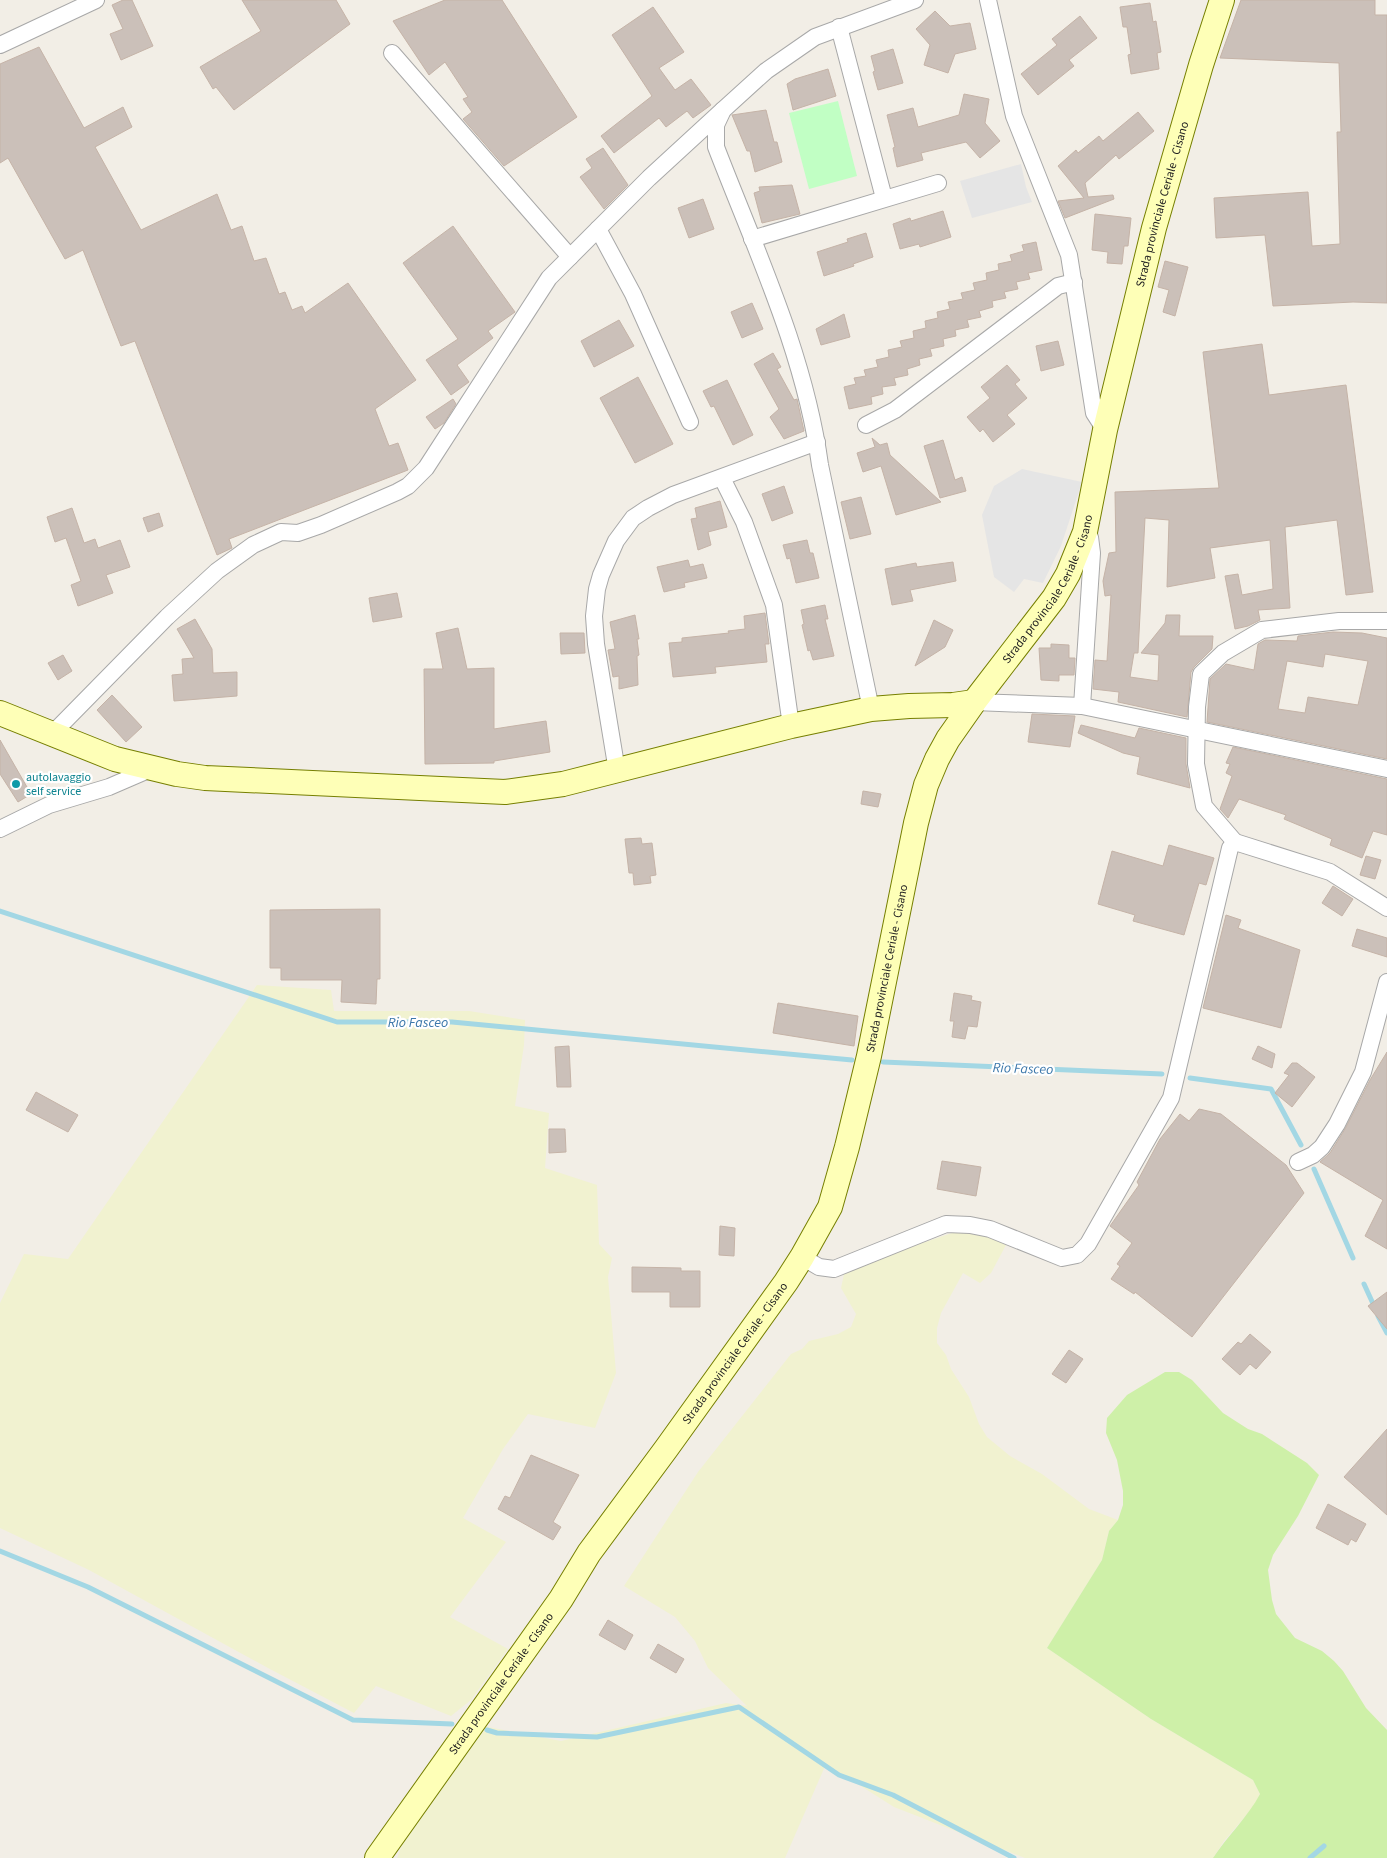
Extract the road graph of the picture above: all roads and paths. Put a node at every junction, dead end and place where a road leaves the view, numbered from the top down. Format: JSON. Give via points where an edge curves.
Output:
{"nodes":[{"id":1,"x":96,"y":0,"type":"edge"},
{"id":2,"x":915,"y":0,"type":"edge"},
{"id":3,"x":988,"y":0,"type":"edge"},
{"id":4,"x":1222,"y":0,"type":"edge"},
{"id":5,"x":839,"y":27,"type":"junction"},
{"id":6,"x":0,"y":44,"type":"edge"},
{"id":7,"x":392,"y":53,"type":"dead end"},
{"id":8,"x":723,"y":110,"type":"junction"},
{"id":9,"x":938,"y":183,"type":"dead end"},
{"id":10,"x":884,"y":198,"type":"junction"},
{"id":11,"x":598,"y":229,"type":"junction"},
{"id":12,"x":752,"y":239,"type":"junction"},
{"id":13,"x":570,"y":257,"type":"junction"},
{"id":14,"x":1074,"y":282,"type":"junction"},
{"id":15,"x":690,"y":422,"type":"dead end"},
{"id":16,"x":866,"y":425,"type":"dead end"},
{"id":17,"x":1105,"y":430,"type":"junction"},
{"id":18,"x":817,"y":442,"type":"junction"},
{"id":19,"x":722,"y":478,"type":"junction"},
{"id":20,"x":1085,"y":532,"type":"junction"},
{"id":21,"x":1387,"y":621,"type":"edge"},
{"id":22,"x":974,"y":702,"type":"junction"},
{"id":23,"x":1082,"y":706,"type":"junction"},
{"id":24,"x":870,"y":709,"type":"junction"},
{"id":25,"x":0,"y":713,"type":"edge"},
{"id":26,"x":791,"y":726,"type":"junction"},
{"id":27,"x":1197,"y":729,"type":"junction"},
{"id":28,"x":52,"y":734,"type":"junction"},
{"id":29,"x":153,"y":768,"type":"junction"},
{"id":30,"x":1387,"y":769,"type":"edge"},
{"id":31,"x":617,"y":771,"type":"junction"},
{"id":32,"x":0,"y":830,"type":"edge"},
{"id":33,"x":1235,"y":842,"type":"junction"},
{"id":34,"x":1387,"y":908,"type":"edge"},
{"id":35,"x":1387,"y":982,"type":"edge"},
{"id":36,"x":1298,"y":1162,"type":"dead end"},
{"id":37,"x":802,"y":1257,"type":"junction"},
{"id":38,"x":377,"y":1858,"type":"edge"}],
"edges":[{"from":1,"to":6,"type":"street"},
{"from":2,"to":5,"type":"street"},
{"from":3,"to":14,"type":"street","via":[[1014,116],[1068,254]]},
{"from":4,"to":17,"type":"main road","name":"Strada provinciale Ceriale - Cisano","via":[[1154,228]]},
{"from":5,"to":8,"type":"street","via":[[815,37],[766,71]]},
{"from":5,"to":10,"type":"street"},
{"from":7,"to":13,"type":"street"},
{"from":8,"to":11,"type":"street"},
{"from":8,"to":12,"type":"street","via":[[716,125],[716,147]]},
{"from":9,"to":10,"type":"street"},
{"from":10,"to":12,"type":"street"},
{"from":11,"to":13,"type":"street"},
{"from":11,"to":15,"type":"street","via":[[633,294]]},
{"from":12,"to":18,"type":"street","via":[[790,340]]},
{"from":13,"to":28,"type":"street","via":[[545,285],[426,468],[408,486],[322,525],[298,533],[282,532],[253,545],[217,571],[167,617]]},
{"from":14,"to":16,"type":"street","via":[[1058,286],[895,410]]},
{"from":14,"to":17,"type":"street","via":[[1094,413]]},
{"from":17,"to":20,"type":"main road","name":"Strada provinciale Ceriale - Cisano"},
{"from":18,"to":19,"type":"street"},
{"from":18,"to":24,"type":"street"},
{"from":19,"to":26,"type":"street","via":[[744,522],[774,605]]},
{"from":19,"to":31,"type":"street","via":[[673,495],[633,518],[616,542],[601,575],[594,616],[596,644]]},
{"from":20,"to":22,"type":"main road","name":"Strada provinciale Ceriale - Cisano","via":[[1054,598]]},
{"from":20,"to":23,"type":"street","via":[[1090,537],[1092,553]]},
{"from":21,"to":27,"type":"street","via":[[1339,621],[1262,630],[1223,653],[1202,674]]},
{"from":22,"to":23,"type":"street"},
{"from":22,"to":24,"type":"main road"},
{"from":22,"to":37,"type":"main road","name":"Strada provinciale Ceriale - Cisano","via":[[948,739],[926,785],[847,1147],[830,1207]]},
{"from":23,"to":27,"type":"street"},
{"from":24,"to":26,"type":"main road"},
{"from":25,"to":28,"type":"main road"},
{"from":26,"to":31,"type":"main road"},
{"from":27,"to":30,"type":"street"},
{"from":27,"to":33,"type":"street","via":[[1196,764],[1204,806]]},
{"from":28,"to":29,"type":"main road","via":[[115,760]]},
{"from":29,"to":31,"type":"main road","via":[[205,778],[505,792],[564,784]]},
{"from":29,"to":32,"type":"street","via":[[109,787],[49,805]]},
{"from":33,"to":34,"type":"street","via":[[1330,872]]},
{"from":33,"to":37,"type":"street","via":[[1230,848],[1171,1098],[1083,1251],[1077,1256],[1062,1258],[990,1229],[946,1224],[834,1269],[819,1267]]},
{"from":35,"to":36,"type":"street","via":[[1363,1072],[1322,1147]]},
{"from":37,"to":38,"type":"main road","name":"Strada provinciale Ceriale - Cisano","via":[[589,1553],[562,1598]]}]}
